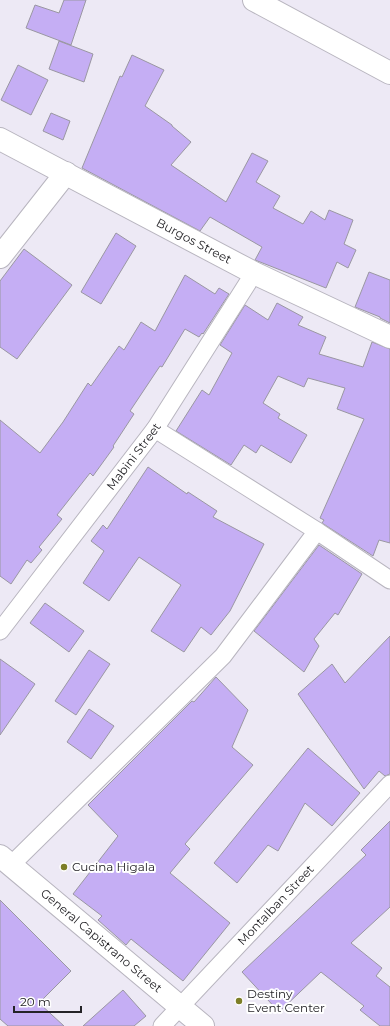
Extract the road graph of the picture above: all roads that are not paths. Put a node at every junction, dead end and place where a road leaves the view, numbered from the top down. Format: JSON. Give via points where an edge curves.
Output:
{"nodes":[{"id":1,"x":254,"y":0,"type":"edge"},
{"id":2,"x":390,"y":73,"type":"edge"},
{"id":3,"x":0,"y":139,"type":"edge"},
{"id":4,"x":66,"y":173,"type":"junction"},
{"id":5,"x":0,"y":257,"type":"edge"},
{"id":6,"x":254,"y":273,"type":"junction"},
{"id":7,"x":390,"y":337,"type":"edge"},
{"id":8,"x":155,"y":428,"type":"junction"},
{"id":9,"x":317,"y":532,"type":"junction"},
{"id":10,"x":390,"y":580,"type":"edge"},
{"id":11,"x":0,"y":631,"type":"edge"},
{"id":12,"x":390,"y":784,"type":"edge"},
{"id":13,"x":5,"y":860,"type":"edge"},
{"id":14,"x":180,"y":1007,"type":"junction"},
{"id":15,"x":162,"y":1026,"type":"edge"},
{"id":16,"x":203,"y":1026,"type":"edge"}],
"edges":[{"from":1,"to":2,"type":"main road"},
{"from":3,"to":4,"type":"main road","name":"Burgos Street"},
{"from":4,"to":5,"type":"main road"},
{"from":4,"to":6,"type":"main road","name":"Burgos Street"},
{"from":6,"to":7,"type":"main road","name":"Burgos Street"},
{"from":6,"to":8,"type":"street","name":"Mabini Street"},
{"from":8,"to":9,"type":"street"},
{"from":8,"to":11,"type":"street","name":"Mabini Street"},
{"from":9,"to":10,"type":"street"},
{"from":9,"to":13,"type":"street","via":[[222,656]]},
{"from":12,"to":14,"type":"street","name":"Montalban Street"},
{"from":13,"to":14,"type":"main road","name":"General Capistrano Street"},
{"from":14,"to":15,"type":"street","name":"Montalban Street"},
{"from":14,"to":16,"type":"main road","name":"General Capistrano Street"}]}
